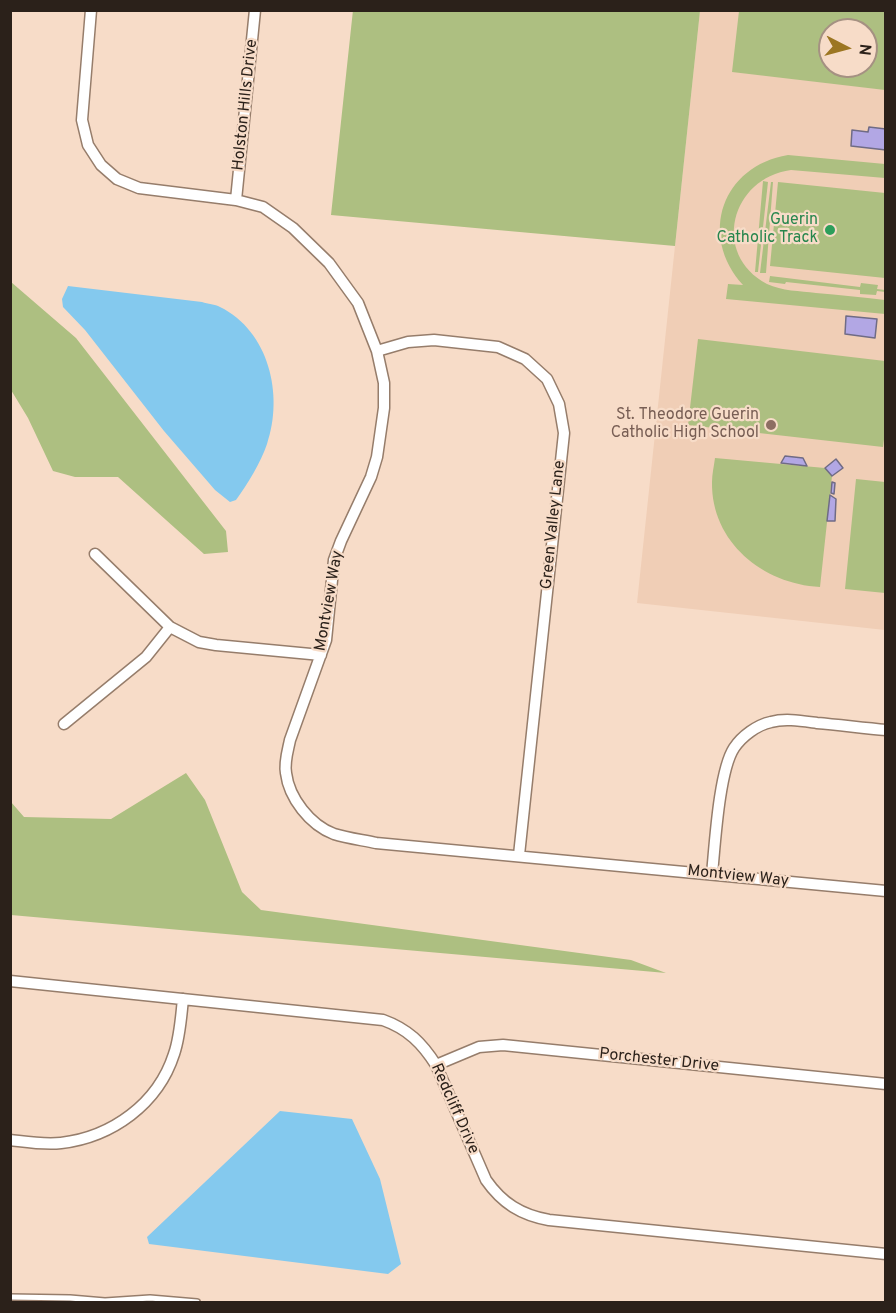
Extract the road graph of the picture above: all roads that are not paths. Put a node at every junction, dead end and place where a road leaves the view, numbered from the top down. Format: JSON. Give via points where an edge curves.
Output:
{"nodes":[{"id":1,"x":91,"y":10,"type":"edge"},
{"id":2,"x":255,"y":10,"type":"edge"},
{"id":3,"x":236,"y":200,"type":"junction"},
{"id":4,"x":377,"y":351,"type":"junction"},
{"id":5,"x":95,"y":554,"type":"dead end"},
{"id":6,"x":170,"y":627,"type":"junction"},
{"id":7,"x":321,"y":655,"type":"junction"},
{"id":8,"x":64,"y":724,"type":"dead end"},
{"id":9,"x":885,"y":730,"type":"edge"},
{"id":10,"x":519,"y":855,"type":"junction"},
{"id":11,"x":712,"y":874,"type":"junction"},
{"id":12,"x":885,"y":891,"type":"edge"},
{"id":13,"x":10,"y":981,"type":"edge"},
{"id":14,"x":183,"y":999,"type":"junction"},
{"id":15,"x":436,"y":1065,"type":"junction"},
{"id":16,"x":885,"y":1084,"type":"edge"},
{"id":17,"x":10,"y":1140,"type":"edge"},
{"id":18,"x":885,"y":1254,"type":"edge"},
{"id":19,"x":10,"y":1297,"type":"edge"},
{"id":20,"x":197,"y":1302,"type":"edge"}],
"edges":[{"from":1,"to":3,"type":"street","name":"Montview Way","via":[[82,120],[88,145],[101,165],[117,180],[139,188]]},
{"from":2,"to":3,"type":"street","name":"Holston Hills Drive"},
{"from":3,"to":4,"type":"street","name":"Montview Way","via":[[263,207],[329,263],[358,303]]},
{"from":4,"to":7,"type":"street","name":"Montview Way","via":[[384,383],[380,438],[371,477],[334,560]]},
{"from":4,"to":10,"type":"street","name":"Green Valley Lane","via":[[434,340],[498,347],[525,359],[547,379],[559,404],[564,433]]},
{"from":5,"to":6,"type":"street"},
{"from":6,"to":7,"type":"street","via":[[199,642]]},
{"from":6,"to":8,"type":"street","via":[[146,657]]},
{"from":7,"to":10,"type":"street","name":"Montview Way","via":[[286,754],[285,772],[290,789],[309,817],[333,833],[376,843]]},
{"from":9,"to":11,"type":"street","via":[[794,720],[771,722],[749,732],[728,761]]},
{"from":10,"to":11,"type":"street","name":"Montview Way"},
{"from":11,"to":12,"type":"street","name":"Montview Way"},
{"from":13,"to":14,"type":"street","name":"Redcliff Drive"},
{"from":14,"to":15,"type":"street","name":"Redcliff Drive","via":[[383,1020],[413,1035]]},
{"from":14,"to":17,"type":"street","via":[[178,1042],[170,1066],[150,1098],[130,1116],[80,1140],[52,1144]]},
{"from":15,"to":16,"type":"street","name":"Porchester Drive","via":[[479,1047],[503,1045]]},
{"from":15,"to":18,"type":"street","name":"Redcliff Drive","via":[[486,1180],[503,1201],[524,1213],[560,1221]]},
{"from":19,"to":20,"type":"lane"}]}
